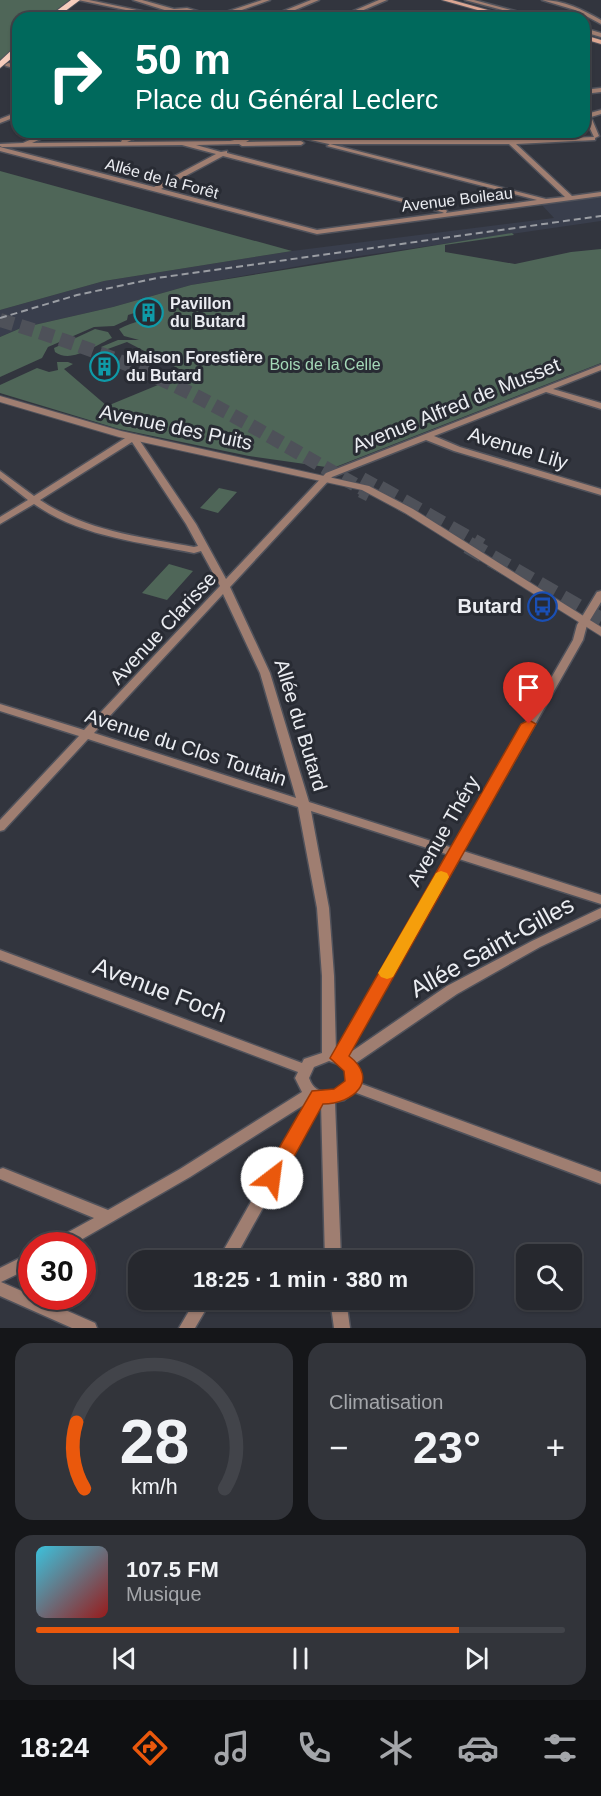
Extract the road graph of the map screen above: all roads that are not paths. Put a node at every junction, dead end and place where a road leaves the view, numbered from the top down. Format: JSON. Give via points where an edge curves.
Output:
{"nodes":[{"id":1,"x":76,"y":0,"type":"edge"},
{"id":2,"x":82,"y":0,"type":"edge"},
{"id":3,"x":114,"y":0,"type":"edge"},
{"id":4,"x":136,"y":0,"type":"edge"},
{"id":5,"x":245,"y":0,"type":"edge"},
{"id":6,"x":267,"y":0,"type":"edge"},
{"id":7,"x":316,"y":0,"type":"edge"},
{"id":8,"x":384,"y":0,"type":"edge"},
{"id":9,"x":445,"y":0,"type":"edge"},
{"id":10,"x":455,"y":0,"type":"edge"},
{"id":11,"x":468,"y":0,"type":"edge"},
{"id":12,"x":494,"y":0,"type":"edge"},
{"id":13,"x":544,"y":0,"type":"edge"},
{"id":14,"x":101,"y":4,"type":"junction"},
{"id":15,"x":484,"y":6,"type":"junction"},
{"id":16,"x":289,"y":10,"type":"junction"},
{"id":17,"x":59,"y":12,"type":"edge"},
{"id":18,"x":66,"y":12,"type":"edge"},
{"id":19,"x":149,"y":12,"type":"edge"},
{"id":20,"x":168,"y":12,"type":"edge"},
{"id":21,"x":208,"y":12,"type":"edge"},
{"id":22,"x":232,"y":12,"type":"edge"},
{"id":23,"x":284,"y":12,"type":"edge"},
{"id":24,"x":296,"y":12,"type":"edge"},
{"id":25,"x":355,"y":12,"type":"edge"},
{"id":26,"x":490,"y":12,"type":"edge"},
{"id":27,"x":504,"y":12,"type":"edge"},
{"id":28,"x":511,"y":12,"type":"edge"},
{"id":29,"x":584,"y":12,"type":"edge"},
{"id":30,"x":4,"y":65,"type":"edge"},
{"id":31,"x":0,"y":72,"type":"edge"},
{"id":32,"x":590,"y":121,"type":"edge"},
{"id":33,"x":37,"y":138,"type":"edge"},
{"id":34,"x":132,"y":138,"type":"edge"},
{"id":35,"x":249,"y":138,"type":"edge"},
{"id":36,"x":294,"y":138,"type":"edge"},
{"id":37,"x":598,"y":138,"type":"edge"},
{"id":38,"x":474,"y":139,"type":"joint"},
{"id":39,"x":303,"y":141,"type":"junction"},
{"id":40,"x":511,"y":142,"type":"junction"},
{"id":41,"x":326,"y":143,"type":"junction"},
{"id":42,"x":119,"y":144,"type":"junction"},
{"id":43,"x":184,"y":144,"type":"junction"},
{"id":44,"x":19,"y":145,"type":"junction"},
{"id":45,"x":2,"y":148,"type":"edge"},
{"id":46,"x":222,"y":153,"type":"junction"},
{"id":47,"x":154,"y":190,"type":"junction"},
{"id":48,"x":601,"y":194,"type":"edge"},
{"id":49,"x":569,"y":197,"type":"junction"},
{"id":50,"x":544,"y":202,"type":"junction"},
{"id":51,"x":447,"y":213,"type":"junction"},
{"id":52,"x":316,"y":232,"type":"joint"},
{"id":53,"x":601,"y":367,"type":"edge"},
{"id":54,"x":545,"y":389,"type":"junction"},
{"id":55,"x":0,"y":399,"type":"edge"},
{"id":56,"x":601,"y":405,"type":"edge"},
{"id":57,"x":425,"y":436,"type":"junction"},
{"id":58,"x":133,"y":437,"type":"junction"},
{"id":59,"x":0,"y":474,"type":"edge"},
{"id":60,"x":326,"y":478,"type":"junction"},
{"id":61,"x":601,"y":492,"type":"edge"},
{"id":62,"x":33,"y":500,"type":"junction"},
{"id":63,"x":0,"y":521,"type":"edge"},
{"id":64,"x":204,"y":548,"type":"junction"},
{"id":65,"x":225,"y":587,"type":"junction"},
{"id":66,"x":601,"y":596,"type":"edge"},
{"id":67,"x":583,"y":623,"type":"junction"},
{"id":68,"x":601,"y":632,"type":"edge"},
{"id":69,"x":601,"y":638,"type":"edge"},
{"id":70,"x":0,"y":708,"type":"edge"},
{"id":71,"x":87,"y":735,"type":"junction"},
{"id":72,"x":304,"y":806,"type":"junction"},
{"id":73,"x":0,"y":828,"type":"edge"},
{"id":74,"x":455,"y":854,"type":"junction"},
{"id":75,"x":601,"y":900,"type":"edge"},
{"id":76,"x":601,"y":913,"type":"edge"},
{"id":77,"x":0,"y":955,"type":"edge"},
{"id":78,"x":338,"y":1059,"type":"junction"},
{"id":79,"x":304,"y":1069,"type":"junction"},
{"id":80,"x":352,"y":1086,"type":"junction"},
{"id":81,"x":319,"y":1096,"type":"junction"},
{"id":82,"x":3,"y":1174,"type":"dead end"},
{"id":83,"x":601,"y":1178,"type":"edge"},
{"id":84,"x":109,"y":1217,"type":"junction"},
{"id":85,"x":82,"y":1232,"type":"edge"},
{"id":86,"x":232,"y":1250,"type":"edge"},
{"id":87,"x":332,"y":1250,"type":"edge"},
{"id":88,"x":18,"y":1266,"type":"edge"},
{"id":89,"x":0,"y":1276,"type":"edge"},
{"id":90,"x":0,"y":1289,"type":"edge"},
{"id":91,"x":198,"y":1310,"type":"edge"},
{"id":92,"x":340,"y":1310,"type":"edge"},
{"id":93,"x":89,"y":1328,"type":"edge"},
{"id":94,"x":187,"y":1328,"type":"edge"},
{"id":95,"x":342,"y":1328,"type":"edge"}],
"edges":[{"from":1,"to":17,"type":"main road"},
{"from":2,"to":14,"type":"street"},
{"from":2,"to":18,"type":"main road"},
{"from":3,"to":14,"type":"street"},
{"from":4,"to":20,"type":"street"},
{"from":5,"to":21,"type":"street"},
{"from":6,"to":22,"type":"street"},
{"from":7,"to":16,"type":"street"},
{"from":8,"to":25,"type":"street"},
{"from":9,"to":26,"type":"main road"},
{"from":10,"to":15,"type":"main road"},
{"from":11,"to":15,"type":"street"},
{"from":12,"to":15,"type":"street"},
{"from":13,"to":29,"type":"street"},
{"from":14,"to":19,"type":"street"},
{"from":15,"to":27,"type":"main road"},
{"from":15,"to":28,"type":"street"},
{"from":16,"to":23,"type":"street"},
{"from":16,"to":24,"type":"street"},
{"from":30,"to":31,"type":"main road"},
{"from":32,"to":37,"type":"street"},
{"from":33,"to":44,"type":"street"},
{"from":34,"to":42,"type":"street"},
{"from":35,"to":43,"type":"street","via":[[230,143]]},
{"from":36,"to":39,"type":"street"},
{"from":37,"to":40,"type":"street"},
{"from":38,"to":40,"type":"street"},
{"from":38,"to":41,"type":"street"},
{"from":39,"to":41,"type":"street"},
{"from":39,"to":46,"type":"street","via":[[251,143]]},
{"from":40,"to":49,"type":"street"},
{"from":41,"to":50,"type":"street"},
{"from":42,"to":43,"type":"street"},
{"from":42,"to":44,"type":"street"},
{"from":43,"to":46,"type":"street"},
{"from":44,"to":45,"type":"street"},
{"from":45,"to":47,"type":"street","name":"Allée de la Forêt"},
{"from":46,"to":47,"type":"street"},
{"from":46,"to":51,"type":"street"},
{"from":47,"to":52,"type":"street","name":"Allée de la Forêt"},
{"from":48,"to":49,"type":"street","name":"Avenue Boileau"},
{"from":49,"to":50,"type":"street","name":"Avenue Boileau"},
{"from":50,"to":51,"type":"street","name":"Avenue Boileau"},
{"from":51,"to":52,"type":"street","name":"Avenue Boileau"},
{"from":53,"to":54,"type":"street","name":"Avenue Alfred de Musset"},
{"from":54,"to":56,"type":"street"},
{"from":54,"to":57,"type":"street","name":"Avenue Alfred de Musset"},
{"from":55,"to":58,"type":"street","name":"Avenue des Puits"},
{"from":57,"to":60,"type":"street","name":"Avenue Alfred de Musset"},
{"from":57,"to":61,"type":"street","name":"Avenue Lily"},
{"from":58,"to":60,"type":"street","name":"Avenue des Puits"},
{"from":58,"to":62,"type":"street"},
{"from":58,"to":64,"type":"street","name":"Allée du Butard"},
{"from":59,"to":62,"type":"street"},
{"from":60,"to":65,"type":"street","name":"Avenue Clarisse"},
{"from":60,"to":67,"type":"street","name":"Avenue des Puits","via":[[345,483],[390,506],[519,589]]},
{"from":62,"to":63,"type":"street"},
{"from":62,"to":64,"type":"street","via":[[65,519],[93,528],[194,550]]},
{"from":64,"to":65,"type":"street","name":"Allée du Butard"},
{"from":65,"to":71,"type":"street","name":"Avenue Clarisse"},
{"from":65,"to":72,"type":"street","name":"Allée du Butard","via":[[265,673]]},
{"from":66,"to":67,"type":"street","name":"Avenue Théry"},
{"from":67,"to":68,"type":"street","name":"Avenue des Puits"},
{"from":67,"to":69,"type":"street","name":"Avenue des Puits"},
{"from":67,"to":74,"type":"street","name":"Avenue Théry","via":[[578,639]]},
{"from":70,"to":71,"type":"street","name":"Avenue du Clos Toutain"},
{"from":71,"to":72,"type":"street","name":"Avenue du Clos Toutain"},
{"from":71,"to":73,"type":"street","name":"Avenue Clarisse"},
{"from":72,"to":74,"type":"street","name":"Avenue du Clos Toutain"},
{"from":72,"to":78,"type":"street","name":"Allée du Butard","via":[[323,908]]},
{"from":74,"to":75,"type":"street","name":"Avenue du Clos Toutain"},
{"from":74,"to":78,"type":"street","name":"Avenue Théry"},
{"from":76,"to":78,"type":"street","name":"Allée Saint-Gilles","via":[[452,990]]},
{"from":77,"to":79,"type":"street","name":"Avenue Foch"},
{"from":78,"to":79,"type":"street","via":[[313,1060]]},
{"from":78,"to":80,"type":"street","via":[[354,1075]]},
{"from":79,"to":81,"type":"street","via":[[302,1082]]},
{"from":80,"to":81,"type":"street","via":[[342,1095]]},
{"from":80,"to":83,"type":"street"},
{"from":81,"to":84,"type":"street"},
{"from":81,"to":86,"type":"street"},
{"from":81,"to":87,"type":"street"},
{"from":82,"to":84,"type":"street"},
{"from":84,"to":85,"type":"street"},
{"from":88,"to":89,"type":"street"},
{"from":90,"to":93,"type":"street"},
{"from":91,"to":94,"type":"street"},
{"from":92,"to":95,"type":"street"}]}
